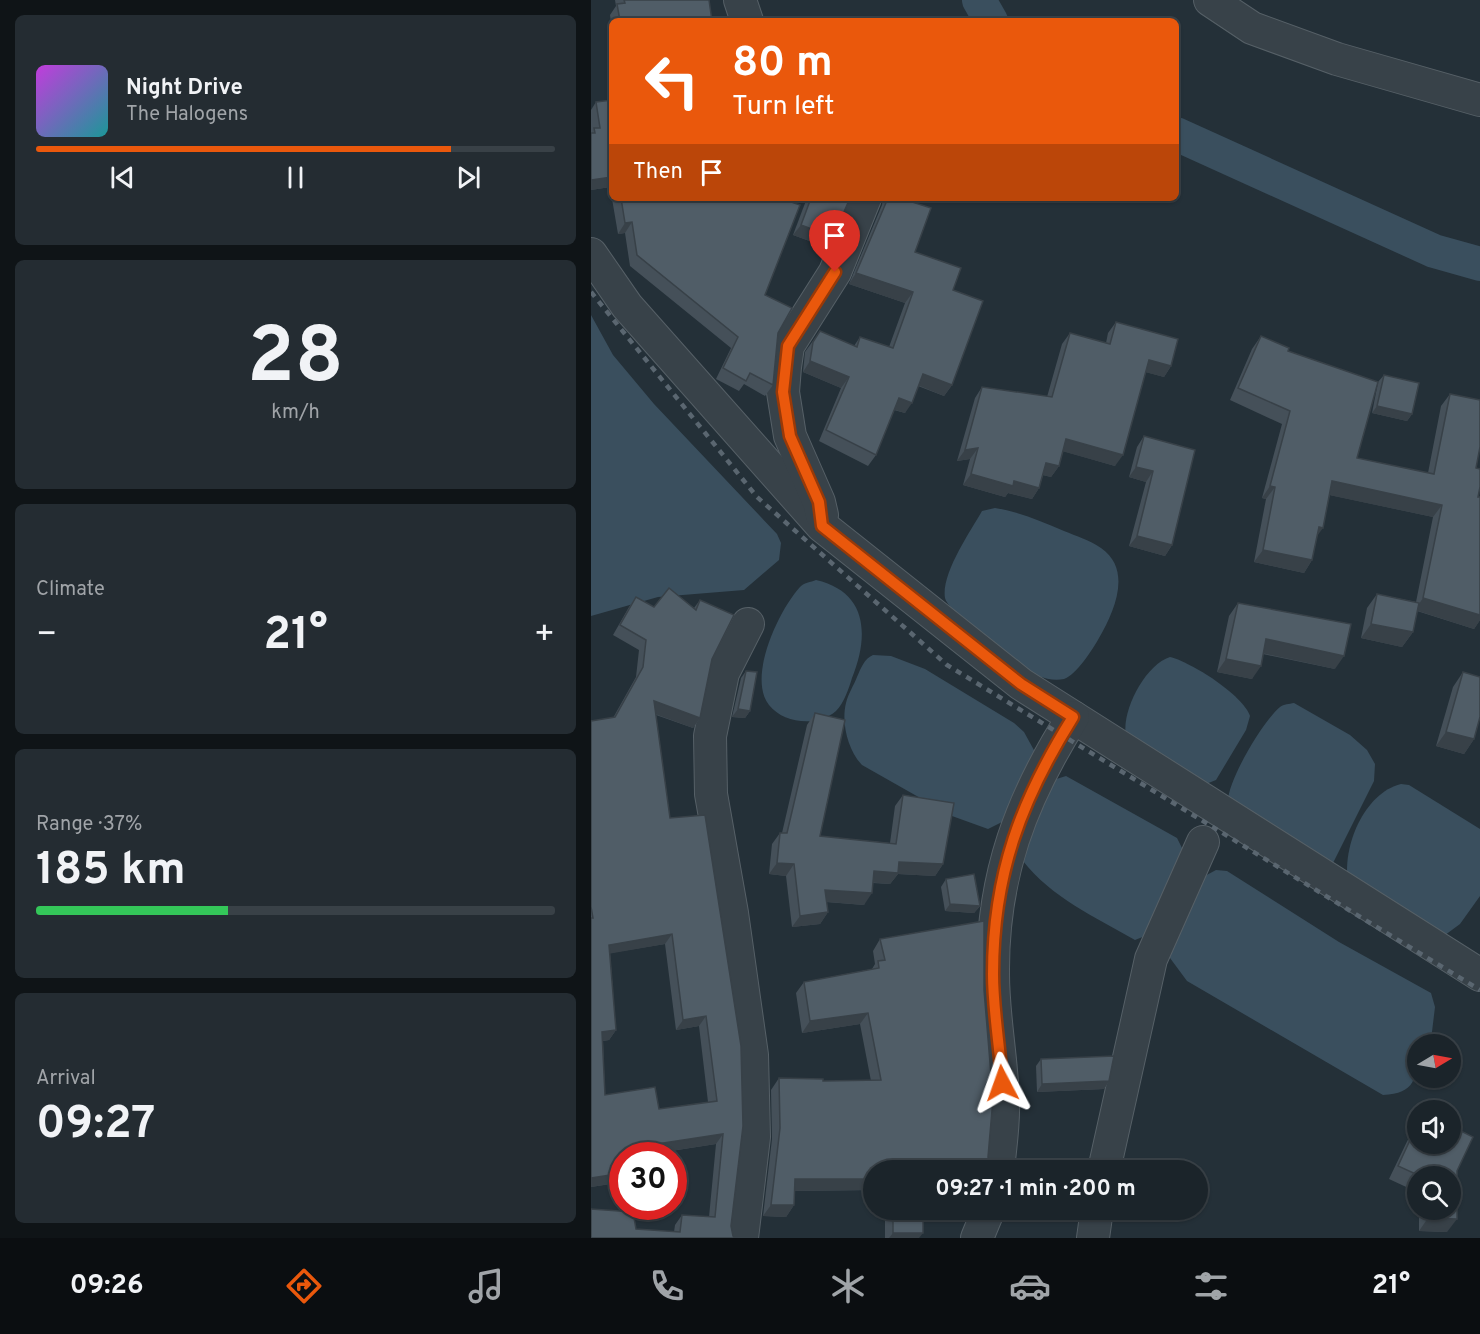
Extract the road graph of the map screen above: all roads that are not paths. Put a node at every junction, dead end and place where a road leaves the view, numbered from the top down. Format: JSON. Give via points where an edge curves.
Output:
{"nodes":[{"id":1,"x":740,"y":0,"type":"edge"},
{"id":2,"x":1210,"y":0,"type":"edge"},
{"id":3,"x":746,"y":18,"type":"edge"},
{"id":4,"x":1480,"y":100,"type":"edge"},
{"id":5,"x":864,"y":201,"type":"edge"},
{"id":6,"x":591,"y":254,"type":"edge"},
{"id":7,"x":822,"y":526,"type":"junction"},
{"id":8,"x":748,"y":624,"type":"dead end"},
{"id":9,"x":1073,"y":717,"type":"junction"},
{"id":10,"x":1203,"y":842,"type":"dead end"},
{"id":11,"x":1480,"y":975,"type":"edge"},
{"id":12,"x":999,"y":1160,"type":"edge"},
{"id":13,"x":1106,"y":1160,"type":"edge"},
{"id":14,"x":984,"y":1220,"type":"edge"},
{"id":15,"x":1095,"y":1220,"type":"edge"},
{"id":16,"x":742,"y":1238,"type":"edge"},
{"id":17,"x":977,"y":1238,"type":"edge"},
{"id":18,"x":1092,"y":1238,"type":"edge"}],
"edges":[{"from":1,"to":3,"type":"street"},
{"from":2,"to":4,"type":"street","via":[[1252,28],[1337,59]]},
{"from":5,"to":7,"type":"street","via":[[835,272],[788,346],[785,367],[783,392],[790,436],[819,502]]},
{"from":6,"to":7,"type":"street","via":[[627,306]]},
{"from":7,"to":9,"type":"street","via":[[1021,684]]},
{"from":8,"to":16,"type":"street","via":[[723,673],[710,736],[711,794],[752,1055],[754,1137]]},
{"from":9,"to":11,"type":"street"},
{"from":9,"to":12,"type":"street","via":[[1027,801],[1005,860],[996,912],[993,975],[1003,1104]]},
{"from":10,"to":13,"type":"street","via":[[1151,959]]},
{"from":14,"to":17,"type":"street"},
{"from":15,"to":18,"type":"street"}]}
